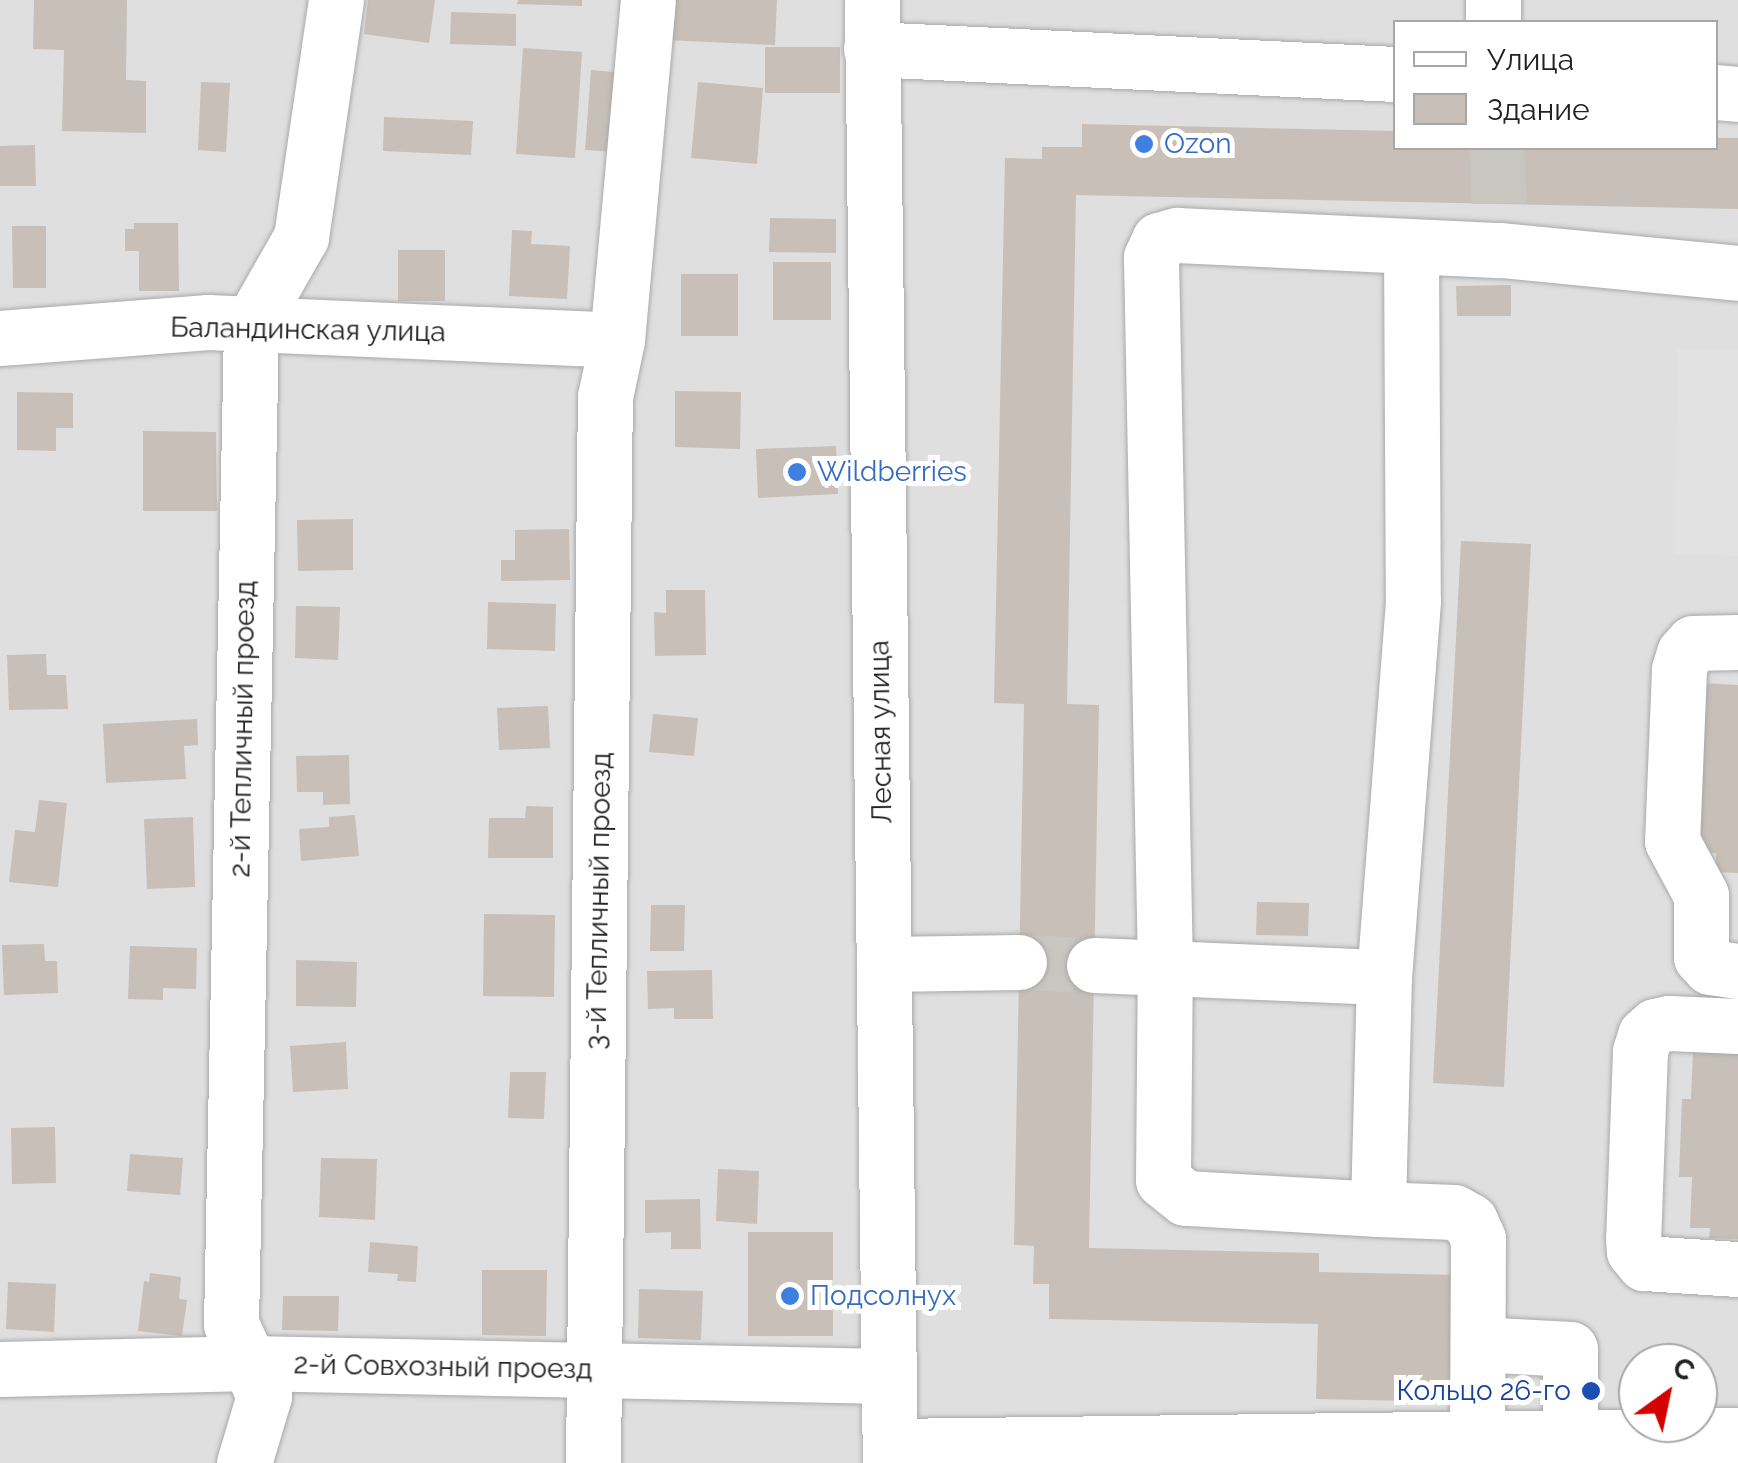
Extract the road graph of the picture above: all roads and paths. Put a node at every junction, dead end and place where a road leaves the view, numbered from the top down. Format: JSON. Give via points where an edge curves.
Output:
{"nodes":[{"id":1,"x":336,"y":0,"type":"edge"},
{"id":2,"x":648,"y":0,"type":"edge"},
{"id":3,"x":872,"y":24,"type":"edge"},
{"id":4,"x":1393,"y":74,"type":"edge"},
{"id":5,"x":1411,"y":247,"type":"junction"},
{"id":6,"x":1738,"y":274,"type":"edge"},
{"id":7,"x":251,"y":325,"type":"junction"},
{"id":8,"x":0,"y":338,"type":"edge"},
{"id":9,"x":617,"y":340,"type":"junction"},
{"id":10,"x":1738,"y":642,"type":"edge"},
{"id":11,"x":1019,"y":962,"type":"tunnel mouth"},
{"id":12,"x":884,"y":964,"type":"junction"},
{"id":13,"x":1094,"y":964,"type":"tunnel mouth"},
{"id":14,"x":1165,"y":968,"type":"junction"},
{"id":15,"x":1738,"y":971,"type":"edge"},
{"id":16,"x":1384,"y":977,"type":"junction"},
{"id":17,"x":1738,"y":1026,"type":"edge"},
{"id":18,"x":1378,"y":1209,"type":"junction"},
{"id":19,"x":1738,"y":1269,"type":"edge"},
{"id":20,"x":1478,"y":1344,"type":"junction"},
{"id":21,"x":250,"y":1362,"type":"junction"},
{"id":22,"x":0,"y":1369,"type":"edge"},
{"id":23,"x":592,"y":1371,"type":"junction"},
{"id":24,"x":886,"y":1376,"type":"junction"},
{"id":25,"x":1738,"y":1435,"type":"edge"},
{"id":26,"x":1477,"y":1437,"type":"junction"},
{"id":27,"x":1570,"y":1450,"type":"edge"},
{"id":28,"x":890,"y":1454,"type":"edge"},
{"id":29,"x":244,"y":1463,"type":"edge"},
{"id":30,"x":593,"y":1463,"type":"edge"}],
"edges":[{"from":1,"to":7,"type":"street","name":"2-й Тепличный проезд","via":[[301,236]]},
{"from":2,"to":9,"type":"street","name":"3-й Тепличный проезд"},
{"from":3,"to":4,"type":"street"},
{"from":3,"to":12,"type":"street","name":"Лесная улица"},
{"from":5,"to":6,"type":"street","via":[[1500,227]]},
{"from":5,"to":14,"type":"street","via":[[1177,235],[1160,240],[1152,258]]},
{"from":5,"to":16,"type":"street","via":[[1414,601]]},
{"from":7,"to":8,"type":"street","name":"Баландинская улица","via":[[208,322]]},
{"from":7,"to":9,"type":"street","name":"Баландинская улица"},
{"from":7,"to":21,"type":"street","name":"2-й Тепличный проезд","via":[[231,1324]]},
{"from":9,"to":23,"type":"street","name":"3-й Тепличный проезд","via":[[605,398]]},
{"from":10,"to":15,"type":"street","via":[[1693,644],[1684,652],[1672,841],[1700,895],[1701,957],[1710,967]]},
{"from":11,"to":12,"type":"street"},
{"from":12,"to":24,"type":"street","name":"Лесная улица"},
{"from":13,"to":14,"type":"street"},
{"from":14,"to":16,"type":"street"},
{"from":14,"to":18,"type":"street","via":[[1162,1180],[1171,1191],[1185,1198]]},
{"from":16,"to":18,"type":"street"},
{"from":17,"to":19,"type":"street","via":[[1670,1023],[1645,1035],[1634,1251],[1644,1262]]},
{"from":18,"to":20,"type":"street","via":[[1454,1212],[1470,1221],[1478,1239]]},
{"from":20,"to":26,"type":"street"},
{"from":20,"to":27,"type":"street","via":[[1570,1349]]},
{"from":21,"to":22,"type":"street","name":"2-й Совхозный проезд"},
{"from":21,"to":23,"type":"street","name":"2-й Совхозный проезд"},
{"from":21,"to":29,"type":"street","name":"2-й Тепличный проезд","via":[[264,1396]]},
{"from":23,"to":24,"type":"street","name":"2-й Совхозный проезд"},
{"from":23,"to":30,"type":"street","name":"3-й Тепличный проезд"},
{"from":24,"to":28,"type":"street","name":"Лесная улица"},
{"from":25,"to":27,"type":"street"},
{"from":26,"to":27,"type":"street"},
{"from":26,"to":28,"type":"street"}]}
